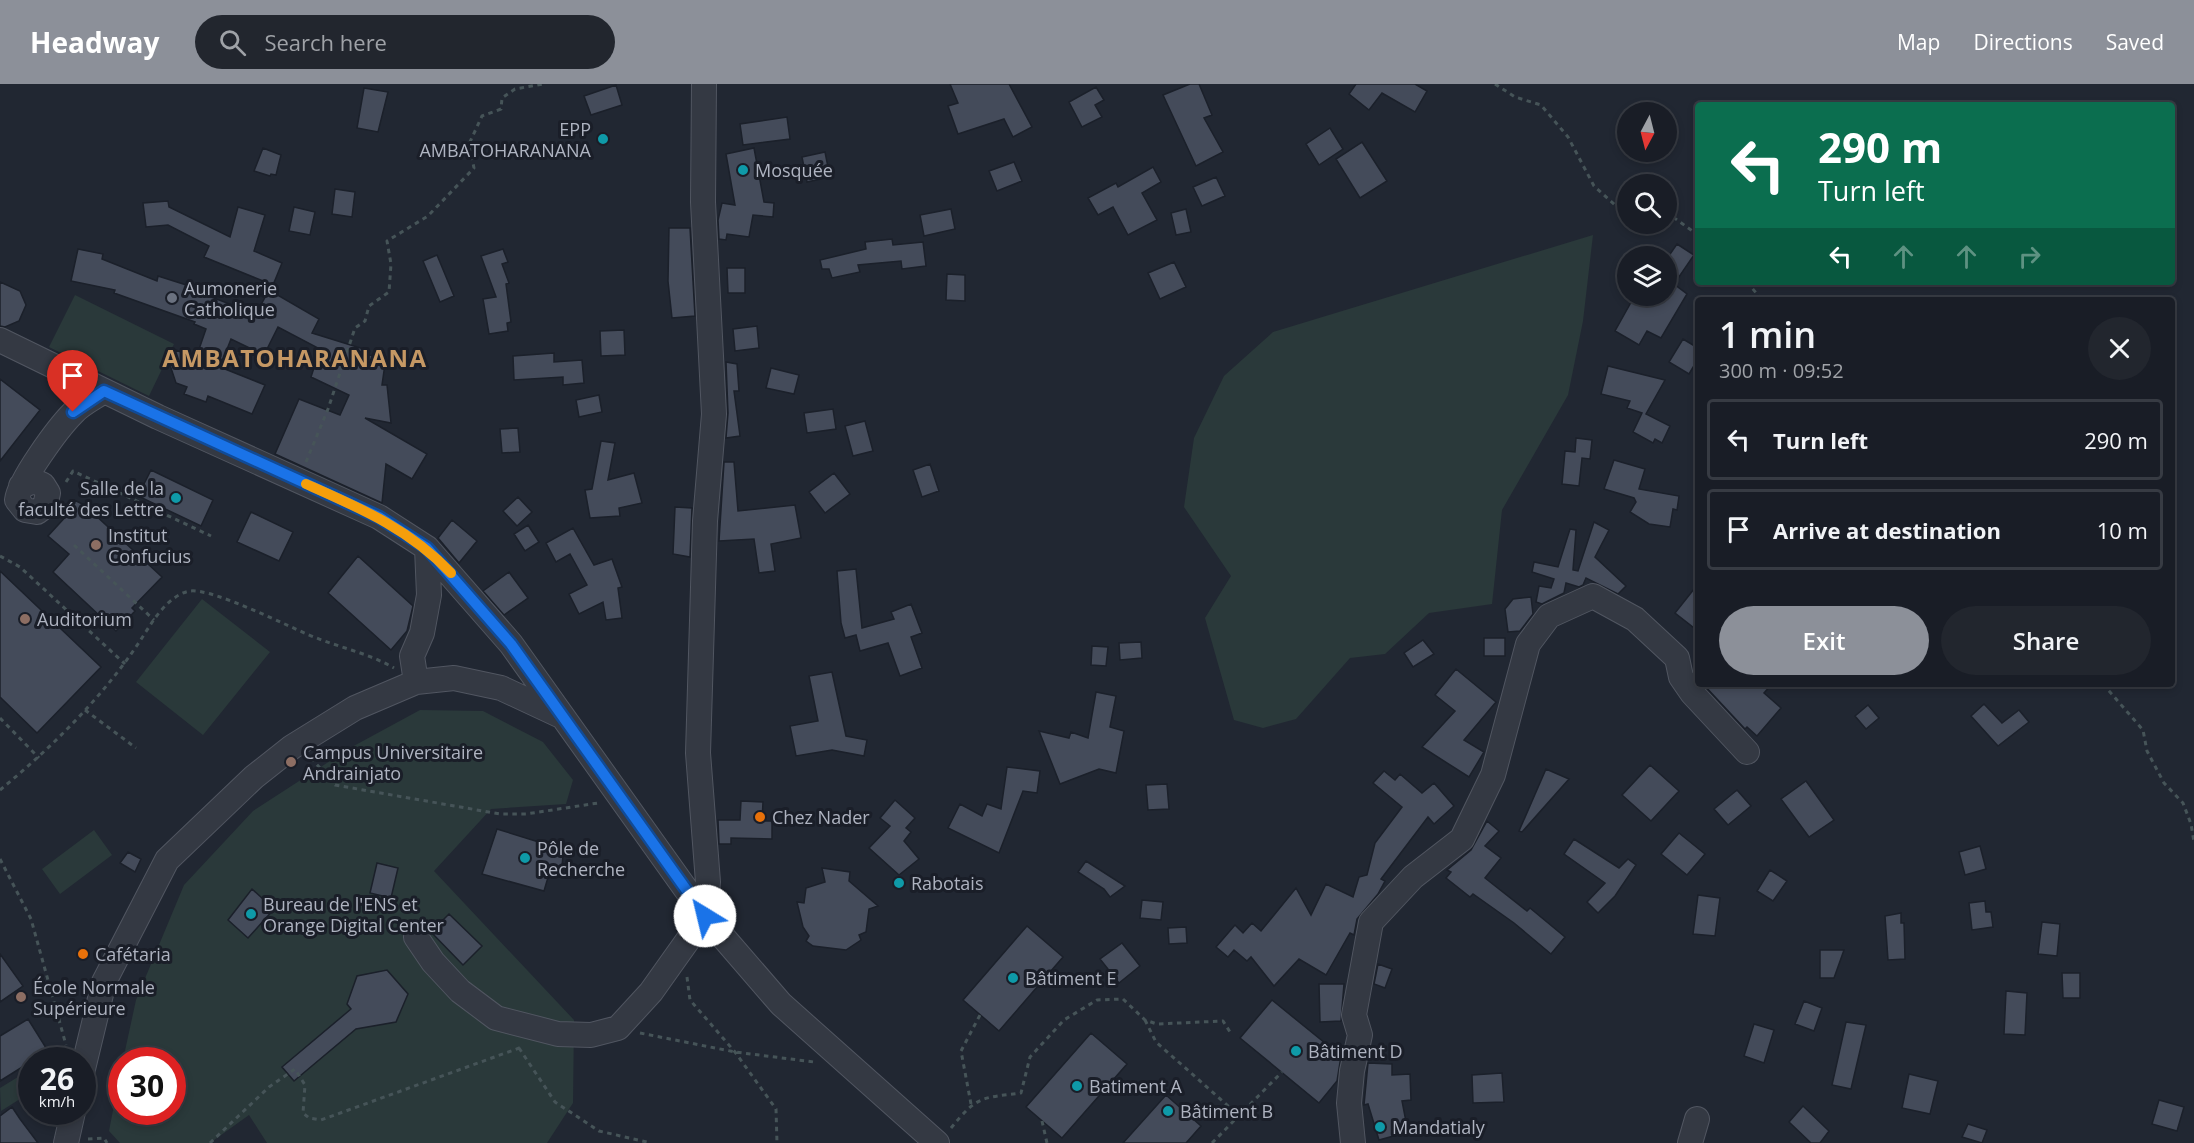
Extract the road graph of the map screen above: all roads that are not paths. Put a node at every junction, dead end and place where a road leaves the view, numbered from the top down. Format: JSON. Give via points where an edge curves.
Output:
{"nodes":[{"id":1,"x":704,"y":84,"type":"edge"},
{"id":2,"x":0,"y":340,"type":"edge"},
{"id":3,"x":104,"y":391,"type":"junction"},
{"id":4,"x":48,"y":494,"type":"road end"},
{"id":5,"x":427,"y":548,"type":"junction"},
{"id":6,"x":416,"y":681,"type":"junction"},
{"id":7,"x":561,"y":716,"type":"junction"},
{"id":8,"x":1747,"y":752,"type":"dead end"},
{"id":9,"x":705,"y":916,"type":"junction"},
{"id":10,"x":416,"y":936,"type":"dead end"},
{"id":11,"x":88,"y":1047,"type":"edge"},
{"id":12,"x":1697,"y":1119,"type":"dead end"},
{"id":13,"x":70,"y":1125,"type":"edge"},
{"id":14,"x":941,"y":1139,"type":"edge"},
{"id":15,"x":66,"y":1143,"type":"edge"},
{"id":16,"x":1353,"y":1143,"type":"edge"},
{"id":17,"x":1690,"y":1143,"type":"edge"}],
"edges":[{"from":1,"to":9,"type":"street","via":[[703,202],[714,414],[705,520],[698,753],[708,882]]},
{"from":2,"to":3,"type":"street"},
{"from":3,"to":4,"type":"street","via":[[73,412],[21,486],[34,481]]},
{"from":3,"to":5,"type":"street","via":[[379,517]]},
{"from":5,"to":6,"type":"street","via":[[429,595],[422,633],[412,656]]},
{"from":5,"to":7,"type":"street","via":[[511,644]]},
{"from":6,"to":7,"type":"street","via":[[454,678],[501,688]]},
{"from":6,"to":11,"type":"street","via":[[355,708],[298,744],[254,777],[167,860],[104,982]]},
{"from":7,"to":9,"type":"street"},
{"from":8,"to":16,"type":"street","via":[[1692,693],[1681,677],[1677,658],[1635,619],[1593,596],[1549,616],[1528,644],[1493,775],[1462,839],[1413,876],[1371,922],[1354,1015],[1360,1035],[1349,1103]]},
{"from":9,"to":10,"type":"street","via":[[651,992],[618,1028],[591,1035],[558,1034],[496,1018],[460,992]]},
{"from":9,"to":14,"type":"street","via":[[781,1004]]},
{"from":12,"to":17,"type":"street"},
{"from":13,"to":15,"type":"street"}]}
